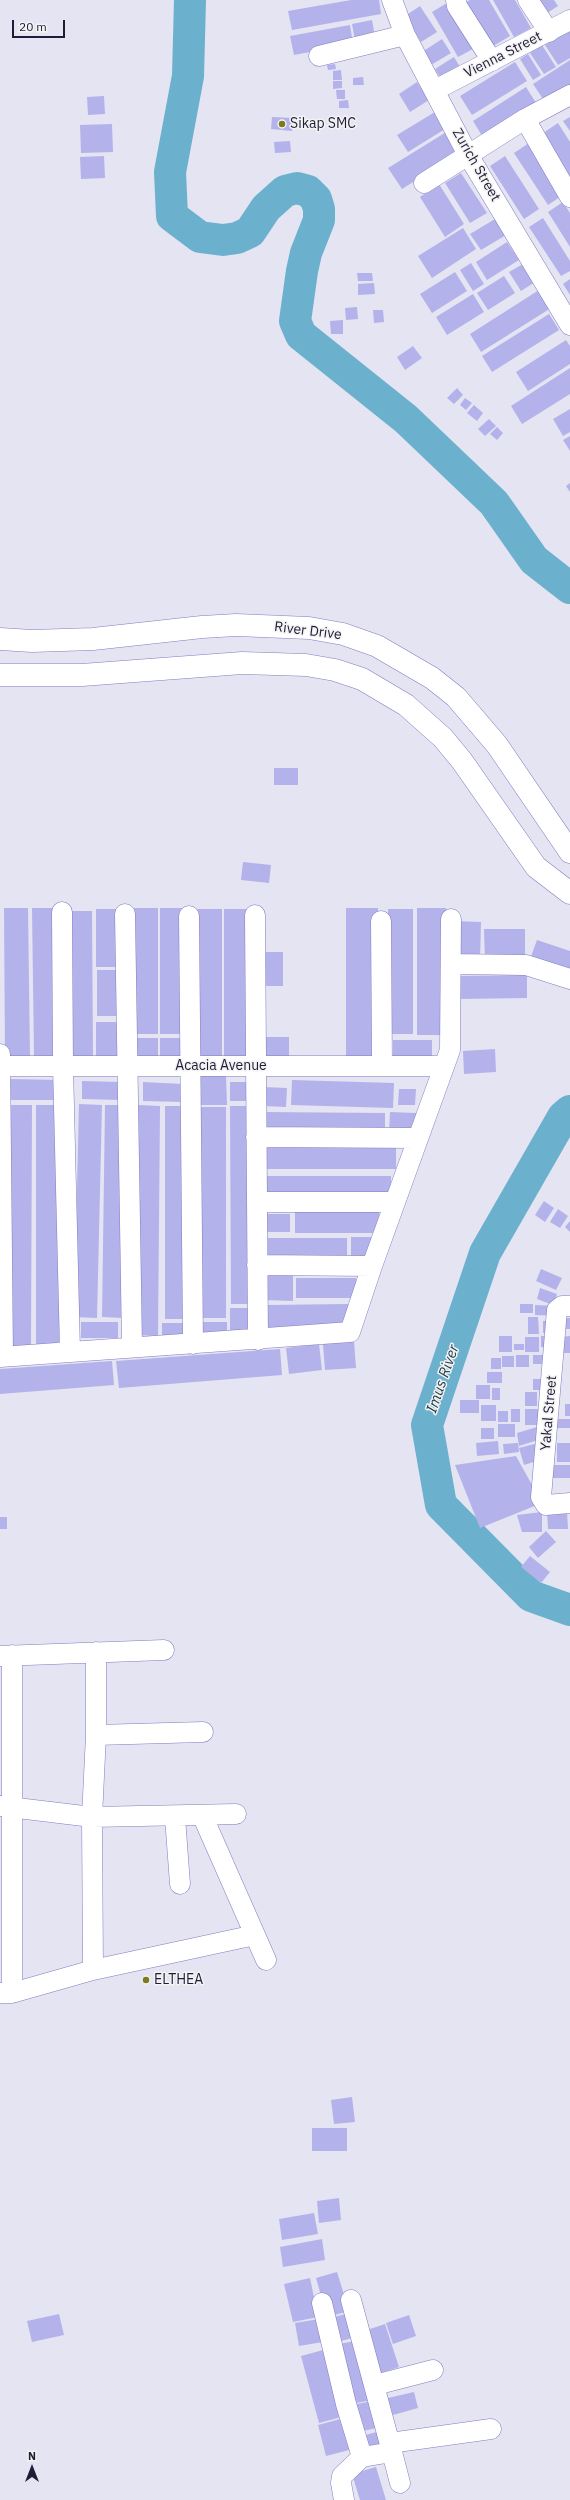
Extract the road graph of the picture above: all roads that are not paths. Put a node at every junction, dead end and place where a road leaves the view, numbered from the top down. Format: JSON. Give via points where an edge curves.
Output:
{"nodes":[{"id":1,"x":392,"y":0,"type":"edge"},
{"id":2,"x":456,"y":0,"type":"edge"},
{"id":3,"x":528,"y":0,"type":"edge"},
{"id":4,"x":570,"y":20,"type":"edge"},
{"id":5,"x":549,"y":32,"type":"junction"},
{"id":6,"x":406,"y":36,"type":"junction"},
{"id":7,"x":319,"y":56,"type":"dead end"},
{"id":8,"x":492,"y":61,"type":"junction"},
{"id":9,"x":435,"y":90,"type":"junction"},
{"id":10,"x":570,"y":95,"type":"edge"},
{"id":11,"x":525,"y":119,"type":"junction"},
{"id":12,"x":468,"y":155,"type":"junction"},
{"id":13,"x":424,"y":183,"type":"dead end"},
{"id":14,"x":570,"y":197,"type":"edge"},
{"id":15,"x":570,"y":325,"type":"edge"},
{"id":16,"x":0,"y":639,"type":"edge"},
{"id":17,"x":0,"y":675,"type":"edge"},
{"id":18,"x":570,"y":852,"type":"edge"},
{"id":19,"x":570,"y":893,"type":"edge"},
{"id":20,"x":62,"y":912,"type":"dead end"},
{"id":21,"x":125,"y":914,"type":"dead end"},
{"id":22,"x":255,"y":915,"type":"dead end"},
{"id":23,"x":189,"y":916,"type":"dead end"},
{"id":24,"x":451,"y":919,"type":"dead end"},
{"id":25,"x":380,"y":921,"type":"dead end"},
{"id":26,"x":451,"y":964,"type":"junction"},
{"id":27,"x":570,"y":979,"type":"edge"},
{"id":28,"x":0,"y":1054,"type":"edge"},
{"id":29,"x":0,"y":1066,"type":"edge"},
{"id":30,"x":63,"y":1066,"type":"junction"},
{"id":31,"x":127,"y":1066,"type":"junction"},
{"id":32,"x":190,"y":1066,"type":"junction"},
{"id":33,"x":255,"y":1066,"type":"junction"},
{"id":34,"x":382,"y":1066,"type":"junction"},
{"id":35,"x":443,"y":1066,"type":"junction"},
{"id":36,"x":256,"y":1137,"type":"junction"},
{"id":37,"x":418,"y":1138,"type":"junction"},
{"id":38,"x":256,"y":1202,"type":"junction"},
{"id":39,"x":395,"y":1202,"type":"junction"},
{"id":40,"x":257,"y":1265,"type":"junction"},
{"id":41,"x":372,"y":1266,"type":"junction"},
{"id":42,"x":570,"y":1306,"type":"edge"},
{"id":43,"x":258,"y":1340,"type":"junction"},
{"id":44,"x":193,"y":1344,"type":"junction"},
{"id":45,"x":132,"y":1346,"type":"junction"},
{"id":46,"x":70,"y":1351,"type":"junction"},
{"id":47,"x":2,"y":1357,"type":"edge"},
{"id":48,"x":570,"y":1504,"type":"edge"},
{"id":49,"x":164,"y":1650,"type":"dead end"},
{"id":50,"x":96,"y":1652,"type":"junction"},
{"id":51,"x":6,"y":1655,"type":"edge"},
{"id":52,"x":203,"y":1732,"type":"dead end"},
{"id":53,"x":96,"y":1735,"type":"junction"},
{"id":54,"x":6,"y":1806,"type":"edge"},
{"id":55,"x":236,"y":1814,"type":"dead end"},
{"id":56,"x":92,"y":1817,"type":"junction"},
{"id":57,"x":175,"y":1817,"type":"junction"},
{"id":58,"x":203,"y":1817,"type":"junction"},
{"id":59,"x":180,"y":1884,"type":"dead end"},
{"id":60,"x":255,"y":1935,"type":"junction"},
{"id":61,"x":266,"y":1960,"type":"dead end"},
{"id":62,"x":93,"y":1970,"type":"junction"},
{"id":63,"x":6,"y":1993,"type":"edge"},
{"id":64,"x":351,"y":2300,"type":"dead end"},
{"id":65,"x":322,"y":2303,"type":"dead end"},
{"id":66,"x":433,"y":2370,"type":"dead end"},
{"id":67,"x":374,"y":2384,"type":"junction"},
{"id":68,"x":491,"y":2429,"type":"dead end"},
{"id":69,"x":391,"y":2448,"type":"junction"},
{"id":70,"x":362,"y":2457,"type":"junction"},
{"id":71,"x":400,"y":2483,"type":"dead end"},
{"id":72,"x":344,"y":2500,"type":"edge"}],
"edges":[{"from":1,"to":6,"type":"street","name":"Zurich Street"},
{"from":2,"to":8,"type":"street","via":[[457,6]]},
{"from":3,"to":5,"type":"street"},
{"from":4,"to":5,"type":"street","name":"Vienna Street"},
{"from":5,"to":8,"type":"street","name":"Vienna Street"},
{"from":6,"to":7,"type":"street"},
{"from":6,"to":9,"type":"street","name":"Zurich Street"},
{"from":8,"to":9,"type":"street","name":"Vienna Street"},
{"from":9,"to":12,"type":"street","name":"Zurich Street"},
{"from":10,"to":11,"type":"street"},
{"from":11,"to":12,"type":"street"},
{"from":11,"to":14,"type":"street"},
{"from":12,"to":13,"type":"street"},
{"from":12,"to":15,"type":"street","name":"Zurich Street"},
{"from":16,"to":18,"type":"street","name":"River Drive","via":[[93,639],[236,625],[309,628],[343,634],[377,646],[432,678],[461,702],[497,745]]},
{"from":17,"to":19,"type":"street","via":[[82,675],[242,663],[306,665],[335,670],[362,679],[406,705],[443,738],[536,867]]},
{"from":20,"to":30,"type":"street"},
{"from":21,"to":31,"type":"street"},
{"from":22,"to":33,"type":"street"},
{"from":23,"to":32,"type":"street"},
{"from":24,"to":26,"type":"street"},
{"from":25,"to":34,"type":"street"},
{"from":26,"to":27,"type":"street","via":[[526,965]]},
{"from":26,"to":35,"type":"street","via":[[450,1050]]},
{"from":28,"to":29,"type":"street"},
{"from":29,"to":30,"type":"street","name":"Acacia Avenue"},
{"from":29,"to":47,"type":"street"},
{"from":30,"to":31,"type":"street","name":"Acacia Avenue"},
{"from":30,"to":46,"type":"street"},
{"from":31,"to":32,"type":"street","name":"Acacia Avenue"},
{"from":31,"to":45,"type":"street"},
{"from":32,"to":33,"type":"street","name":"Acacia Avenue"},
{"from":32,"to":44,"type":"street"},
{"from":33,"to":34,"type":"street","name":"Acacia Avenue"},
{"from":33,"to":36,"type":"street"},
{"from":34,"to":35,"type":"street","name":"Acacia Avenue"},
{"from":35,"to":37,"type":"street"},
{"from":36,"to":37,"type":"street"},
{"from":36,"to":38,"type":"street"},
{"from":37,"to":39,"type":"street"},
{"from":38,"to":39,"type":"street"},
{"from":38,"to":40,"type":"street"},
{"from":39,"to":41,"type":"street"},
{"from":40,"to":41,"type":"street"},
{"from":40,"to":43,"type":"street"},
{"from":41,"to":43,"type":"street","via":[[350,1332]]},
{"from":42,"to":48,"type":"street","name":"Yakal Street","via":[[562,1306],[558,1310],[541,1497],[546,1505]]},
{"from":43,"to":44,"type":"street"},
{"from":44,"to":45,"type":"street"},
{"from":45,"to":46,"type":"street"},
{"from":46,"to":47,"type":"street"},
{"from":49,"to":50,"type":"street"},
{"from":50,"to":51,"type":"street"},
{"from":50,"to":53,"type":"street"},
{"from":51,"to":54,"type":"street"},
{"from":52,"to":53,"type":"street"},
{"from":53,"to":56,"type":"street"},
{"from":54,"to":56,"type":"street"},
{"from":54,"to":63,"type":"street"},
{"from":55,"to":58,"type":"street"},
{"from":56,"to":57,"type":"street"},
{"from":56,"to":62,"type":"street"},
{"from":57,"to":58,"type":"street"},
{"from":57,"to":59,"type":"street"},
{"from":58,"to":60,"type":"street"},
{"from":60,"to":61,"type":"street"},
{"from":60,"to":62,"type":"street"},
{"from":62,"to":63,"type":"street"},
{"from":64,"to":67,"type":"street"},
{"from":65,"to":70,"type":"street","via":[[346,2404]]},
{"from":66,"to":67,"type":"street"},
{"from":67,"to":69,"type":"street"},
{"from":68,"to":69,"type":"street"},
{"from":69,"to":70,"type":"street"},
{"from":69,"to":71,"type":"street"},
{"from":70,"to":72,"type":"street","via":[[342,2476],[340,2484]]}]}
